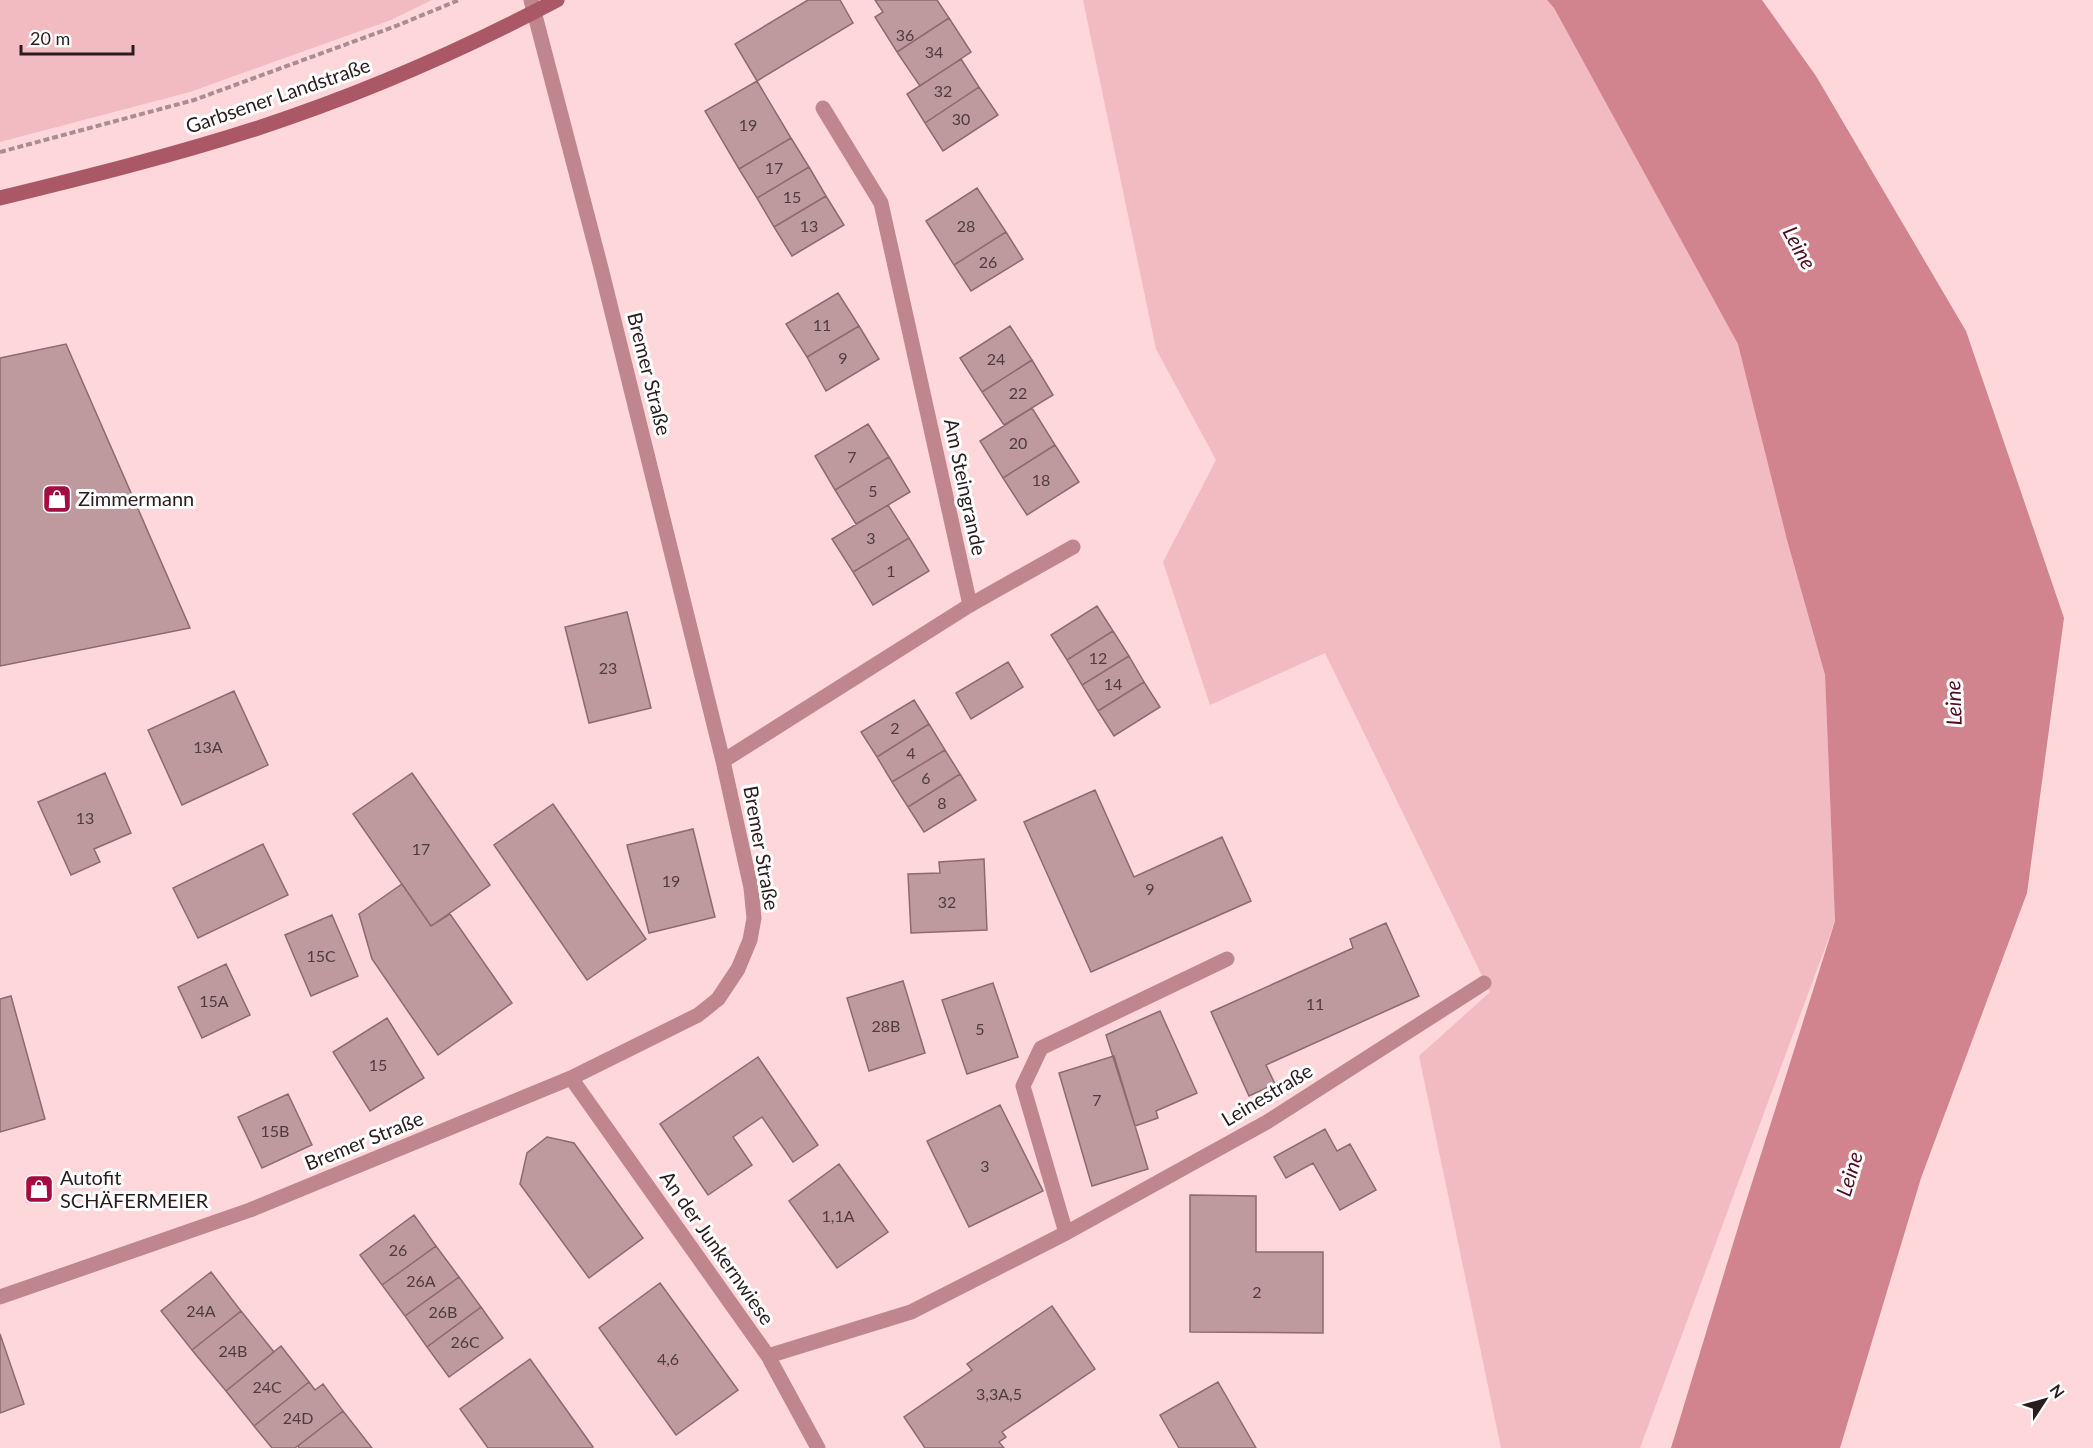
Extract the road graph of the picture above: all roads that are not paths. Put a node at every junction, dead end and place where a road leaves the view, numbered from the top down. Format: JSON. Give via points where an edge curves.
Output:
{"nodes":[{"id":1,"x":557,"y":0,"type":"edge"},
{"id":2,"x":532,"y":6,"type":"edge"},
{"id":3,"x":823,"y":108,"type":"dead end"},
{"id":4,"x":0,"y":198,"type":"edge"},
{"id":5,"x":1073,"y":547,"type":"dead end"},
{"id":6,"x":970,"y":605,"type":"junction"},
{"id":7,"x":723,"y":761,"type":"junction"},
{"id":8,"x":1227,"y":959,"type":"dead end"},
{"id":9,"x":1484,"y":983,"type":"dead end"},
{"id":10,"x":571,"y":1078,"type":"junction"},
{"id":11,"x":1066,"y":1233,"type":"junction"},
{"id":12,"x":0,"y":1297,"type":"edge"},
{"id":13,"x":768,"y":1356,"type":"junction"},
{"id":14,"x":818,"y":1448,"type":"edge"}],
"edges":[{"from":1,"to":2,"type":"main road","name":"Garbsener Landstraße"},
{"from":2,"to":4,"type":"main road","name":"Garbsener Landstraße","via":[[393,79],[256,128],[132,166]]},
{"from":2,"to":7,"type":"street","name":"Bremer Straße"},
{"from":3,"to":6,"type":"street","name":"Am Steingrande","via":[[881,203]]},
{"from":5,"to":6,"type":"street"},
{"from":6,"to":7,"type":"street"},
{"from":7,"to":10,"type":"street","name":"Bremer Straße","via":[[754,918],[738,969],[718,999],[698,1015]]},
{"from":8,"to":11,"type":"street","via":[[1041,1048],[1023,1086]]},
{"from":9,"to":11,"type":"street","name":"Leinestraße","via":[[1267,1122]]},
{"from":10,"to":12,"type":"street","name":"Bremer Straße","via":[[250,1210]]},
{"from":10,"to":13,"type":"street","name":"An der Junkernwiese"},
{"from":11,"to":13,"type":"street","name":"Leinestraße","via":[[911,1312]]},
{"from":13,"to":14,"type":"street","name":"An der Junkernwiese"}]}
